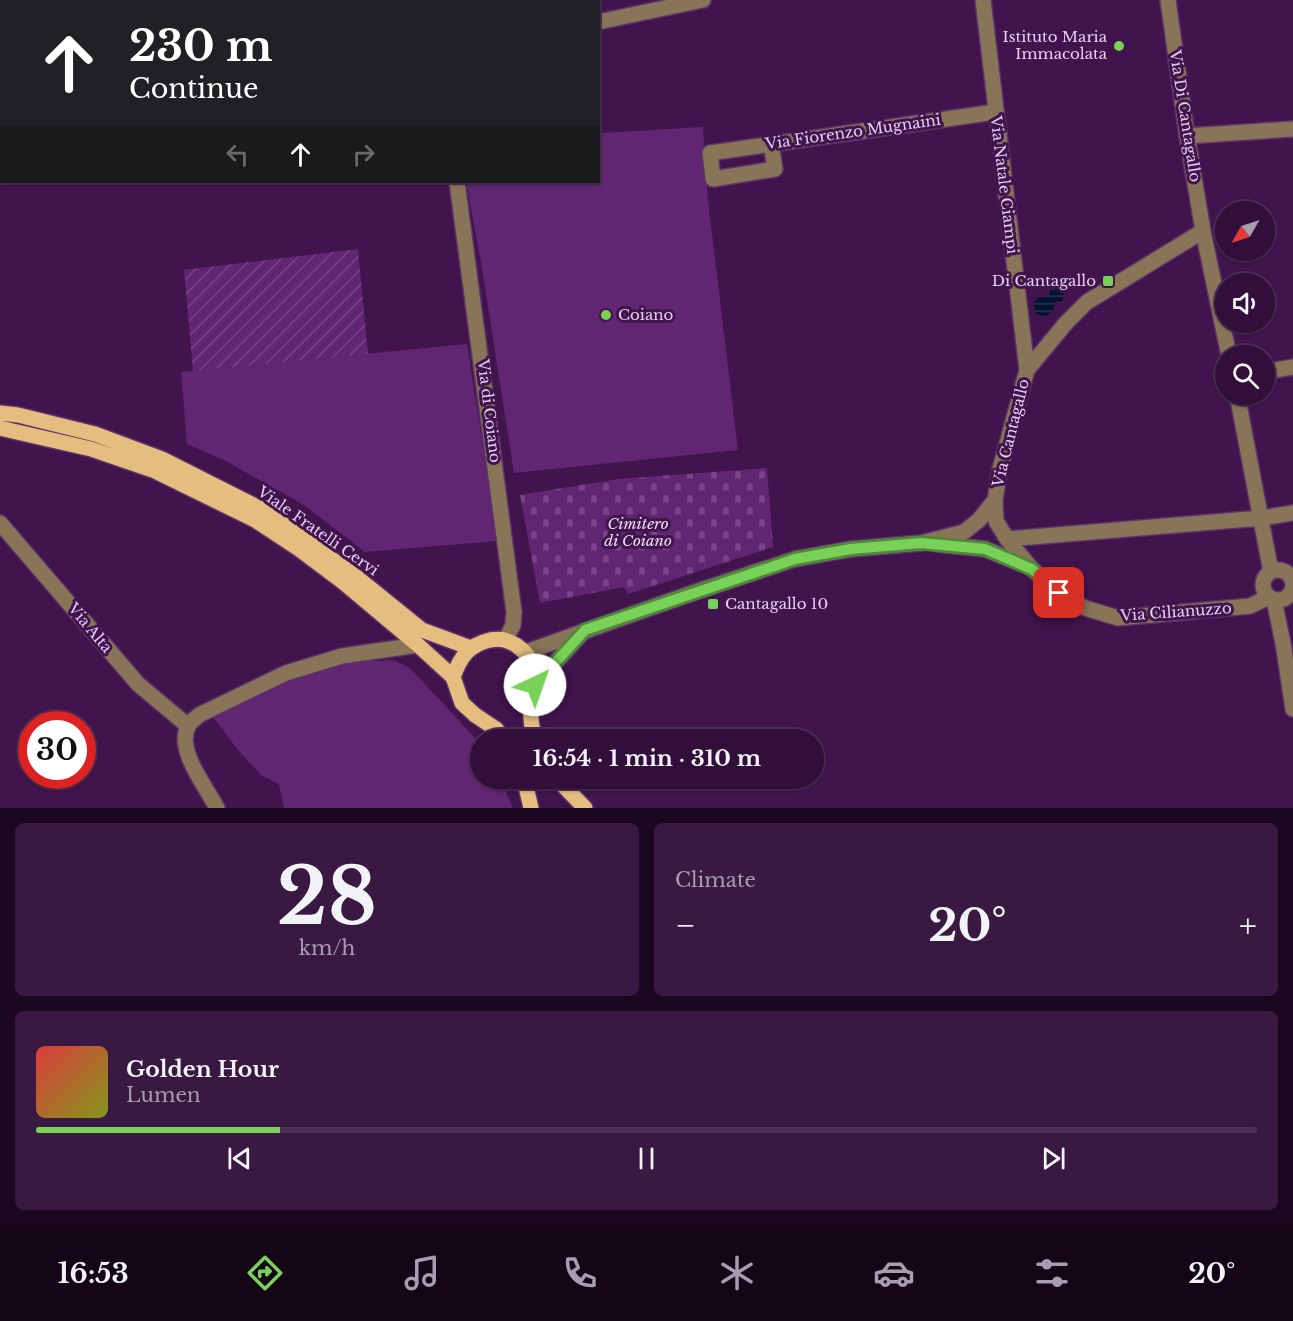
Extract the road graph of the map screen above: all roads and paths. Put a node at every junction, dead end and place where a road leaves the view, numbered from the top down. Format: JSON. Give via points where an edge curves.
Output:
{"nodes":[{"id":1,"x":703,"y":0,"type":"edge"},
{"id":2,"x":983,"y":0,"type":"edge"},
{"id":3,"x":1168,"y":0,"type":"edge"},
{"id":4,"x":600,"y":22,"type":"edge"},
{"id":5,"x":995,"y":112,"type":"junction"},
{"id":6,"x":1293,"y":129,"type":"edge"},
{"id":7,"x":1187,"y":136,"type":"junction"},
{"id":8,"x":771,"y":144,"type":"junction"},
{"id":9,"x":457,"y":183,"type":"edge"},
{"id":10,"x":1203,"y":231,"type":"junction"},
{"id":11,"x":1227,"y":345,"type":"edge"},
{"id":12,"x":1293,"y":367,"type":"edge"},
{"id":13,"x":1027,"y":370,"type":"junction"},
{"id":14,"x":1275,"y":370,"type":"edge"},
{"id":15,"x":1239,"y":405,"type":"edge"},
{"id":16,"x":0,"y":413,"type":"edge"},
{"id":17,"x":0,"y":428,"type":"edge"},
{"id":18,"x":995,"y":500,"type":"junction"},
{"id":19,"x":1293,"y":513,"type":"edge"},
{"id":20,"x":1262,"y":518,"type":"junction"},
{"id":21,"x":0,"y":523,"type":"edge"},
{"id":22,"x":1007,"y":539,"type":"junction"},
{"id":23,"x":921,"y":543,"type":"junction"},
{"id":24,"x":1032,"y":569,"type":"junction"},
{"id":25,"x":1271,"y":572,"type":"junction"},
{"id":26,"x":1292,"y":587,"type":"edge"},
{"id":27,"x":1272,"y":598,"type":"junction"},
{"id":28,"x":1250,"y":606,"type":"junction"},
{"id":29,"x":1280,"y":626,"type":"junction"},
{"id":30,"x":585,"y":630,"type":"junction"},
{"id":31,"x":506,"y":639,"type":"junction"},
{"id":32,"x":418,"y":645,"type":"junction"},
{"id":33,"x":471,"y":648,"type":"junction"},
{"id":34,"x":526,"y":652,"type":"junction"},
{"id":35,"x":453,"y":677,"type":"junction"},
{"id":36,"x":535,"y":685,"type":"junction"},
{"id":37,"x":1293,"y":710,"type":"edge"},
{"id":38,"x":188,"y":726,"type":"junction"},
{"id":39,"x":496,"y":729,"type":"edge"},
{"id":40,"x":534,"y":729,"type":"edge"},
{"id":41,"x":527,"y":789,"type":"edge"},
{"id":42,"x":567,"y":789,"type":"edge"},
{"id":43,"x":217,"y":808,"type":"edge"},
{"id":44,"x":531,"y":808,"type":"edge"},
{"id":45,"x":585,"y":808,"type":"edge"}],
"edges":[{"from":1,"to":4,"type":"street"},
{"from":2,"to":5,"type":"street","name":"Via Natale Ciampi"},
{"from":3,"to":7,"type":"street","name":"Via Di Cantagallo"},
{"from":5,"to":8,"type":"street","name":"Via Fiorenzo Mugnaini"},
{"from":5,"to":13,"type":"street","name":"Via Natale Ciampi"},
{"from":6,"to":7,"type":"street"},
{"from":7,"to":10,"type":"street","name":"Via Di Cantagallo"},
{"from":8,"to":8,"type":"street","name":"Via Fiorenzo Mugnaini","via":[[775,169],[713,179],[710,153]]},
{"from":9,"to":31,"type":"street","name":"Via di Coiano","via":[[514,612]]},
{"from":10,"to":11,"type":"street","name":"Via Di Cantagallo"},
{"from":10,"to":13,"type":"street","name":"Via Cantagallo","via":[[1087,302]]},
{"from":12,"to":14,"type":"street"},
{"from":13,"to":18,"type":"street","name":"Via Cantagallo"},
{"from":15,"to":20,"type":"street"},
{"from":16,"to":33,"type":"main road","name":"Viale Fratelli Cervi","via":[[95,434],[162,459],[263,510],[354,574],[422,630]]},
{"from":17,"to":32,"type":"main road","name":"Viale Fratelli Cervi","via":[[91,449],[155,471],[205,494],[299,549]]},
{"from":18,"to":22,"type":"street","name":"Via Cilianuzzo","via":[[996,521]]},
{"from":18,"to":23,"type":"street","name":"Via Cantagallo","via":[[963,532]]},
{"from":19,"to":20,"type":"street"},
{"from":20,"to":22,"type":"street"},
{"from":20,"to":25,"type":"street"},
{"from":21,"to":38,"type":"street","name":"Via Alta","via":[[138,684]]},
{"from":22,"to":24,"type":"street","name":"Via Cilianuzzo"},
{"from":23,"to":24,"type":"street","via":[[985,549]]},
{"from":23,"to":30,"type":"street","name":"Via Cantagallo","via":[[795,559]]},
{"from":24,"to":28,"type":"street","name":"Via Cilianuzzo","via":[[1059,593],[1085,608],[1118,618]]},
{"from":25,"to":26,"type":"street","name":"Via Cilianuzzo","via":[[1284,572]]},
{"from":25,"to":27,"type":"street","via":[[1263,584],[1265,593]]},
{"from":26,"to":27,"type":"street","name":"Via Cilianuzzo","via":[[1283,599]]},
{"from":27,"to":28,"type":"street","name":"Via Cilianuzzo"},
{"from":27,"to":29,"type":"street"},
{"from":28,"to":29,"type":"street"},
{"from":29,"to":37,"type":"street"},
{"from":30,"to":34,"type":"street","name":"Via Cantagallo"},
{"from":30,"to":36,"type":"street","name":"Via Cantagallo"},
{"from":31,"to":33,"type":"main road","via":[[489,640]]},
{"from":31,"to":34,"type":"main road"},
{"from":32,"to":35,"type":"main road","name":"Viale Fratelli Cervi"},
{"from":32,"to":38,"type":"street","via":[[342,656],[286,673],[199,715]]},
{"from":33,"to":35,"type":"main road","via":[[459,659]]},
{"from":34,"to":36,"type":"main road"},
{"from":35,"to":39,"type":"main road","name":"Viale Fratelli Cervi","via":[[462,703]]},
{"from":36,"to":40,"type":"main road","via":[[531,708]]},
{"from":38,"to":43,"type":"street","via":[[187,754]]},
{"from":41,"to":44,"type":"main road"},
{"from":42,"to":45,"type":"main road"}]}
